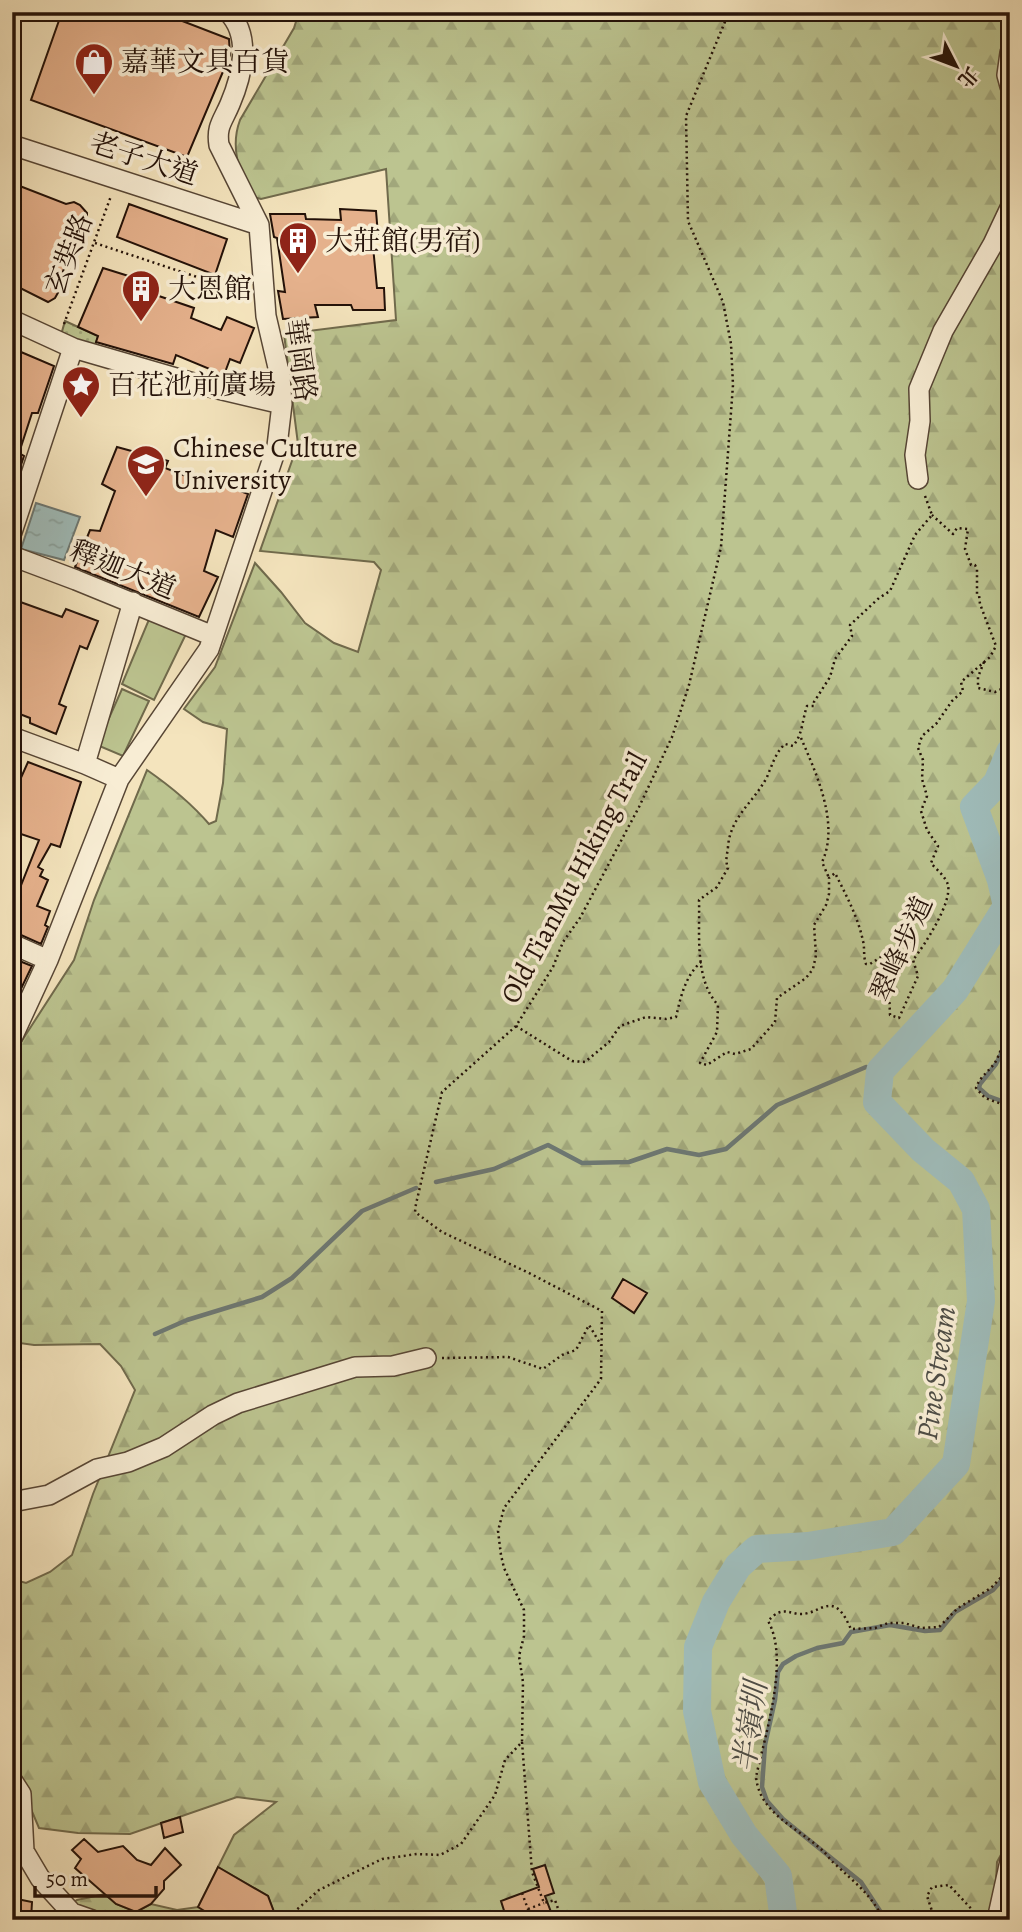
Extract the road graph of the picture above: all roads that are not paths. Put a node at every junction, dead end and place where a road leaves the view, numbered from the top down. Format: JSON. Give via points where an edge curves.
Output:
{"nodes":[{"id":1,"x":228,"y":12,"type":"edge"},
{"id":2,"x":1010,"y":53,"type":"edge"},
{"id":3,"x":1010,"y":86,"type":"edge"},
{"id":4,"x":12,"y":145,"type":"edge"},
{"id":5,"x":1010,"y":208,"type":"edge"},
{"id":6,"x":259,"y":225,"type":"junction"},
{"id":7,"x":12,"y":320,"type":"edge"},
{"id":8,"x":65,"y":345,"type":"junction"},
{"id":9,"x":282,"y":404,"type":"junction"},
{"id":10,"x":918,"y":479,"type":"road end"},
{"id":11,"x":12,"y":532,"type":"edge"},
{"id":12,"x":12,"y":556,"type":"edge"},
{"id":13,"x":133,"y":602,"type":"junction"},
{"id":14,"x":213,"y":636,"type":"junction"},
{"id":15,"x":12,"y":737,"type":"edge"},
{"id":16,"x":85,"y":764,"type":"junction"},
{"id":17,"x":119,"y":779,"type":"junction"},
{"id":18,"x":12,"y":944,"type":"edge"},
{"id":19,"x":48,"y":960,"type":"junction"},
{"id":20,"x":12,"y":1038,"type":"edge"},
{"id":21,"x":426,"y":1358,"type":"road end"},
{"id":22,"x":12,"y":1502,"type":"edge"},
{"id":23,"x":12,"y":1780,"type":"edge"},
{"id":24,"x":1010,"y":1861,"type":"edge"},
{"id":25,"x":92,"y":1920,"type":"edge"},
{"id":26,"x":997,"y":1920,"type":"edge"}],
"edges":[{"from":1,"to":6,"type":"street","name":"華岡路","via":[[243,40],[243,57],[230,105],[217,130],[219,145]]},
{"from":2,"to":3,"type":"street"},
{"from":4,"to":6,"type":"street","name":"老子大道"},
{"from":5,"to":10,"type":"street","via":[[943,331],[919,389]]},
{"from":6,"to":9,"type":"street","name":"華岡路","via":[[263,299]]},
{"from":7,"to":8,"type":"street"},
{"from":8,"to":9,"type":"street"},
{"from":8,"to":11,"type":"street"},
{"from":9,"to":14,"type":"street","name":"華岡路","via":[[277,446]]},
{"from":12,"to":13,"type":"street","name":"釋迦大道"},
{"from":13,"to":14,"type":"street","name":"釋迦大道"},
{"from":13,"to":16,"type":"street"},
{"from":14,"to":17,"type":"street","name":"華岡路","via":[[209,649]]},
{"from":15,"to":16,"type":"street"},
{"from":16,"to":17,"type":"street"},
{"from":17,"to":19,"type":"street","name":"華岡路"},
{"from":18,"to":19,"type":"street"},
{"from":19,"to":20,"type":"street","name":"華岡路"},
{"from":21,"to":22,"type":"street","via":[[393,1366],[355,1367],[237,1403],[163,1447],[97,1469],[49,1495]]},
{"from":23,"to":25,"type":"street","via":[[21,1794],[24,1851],[40,1878],[72,1913]]},
{"from":24,"to":26,"type":"street"}]}
